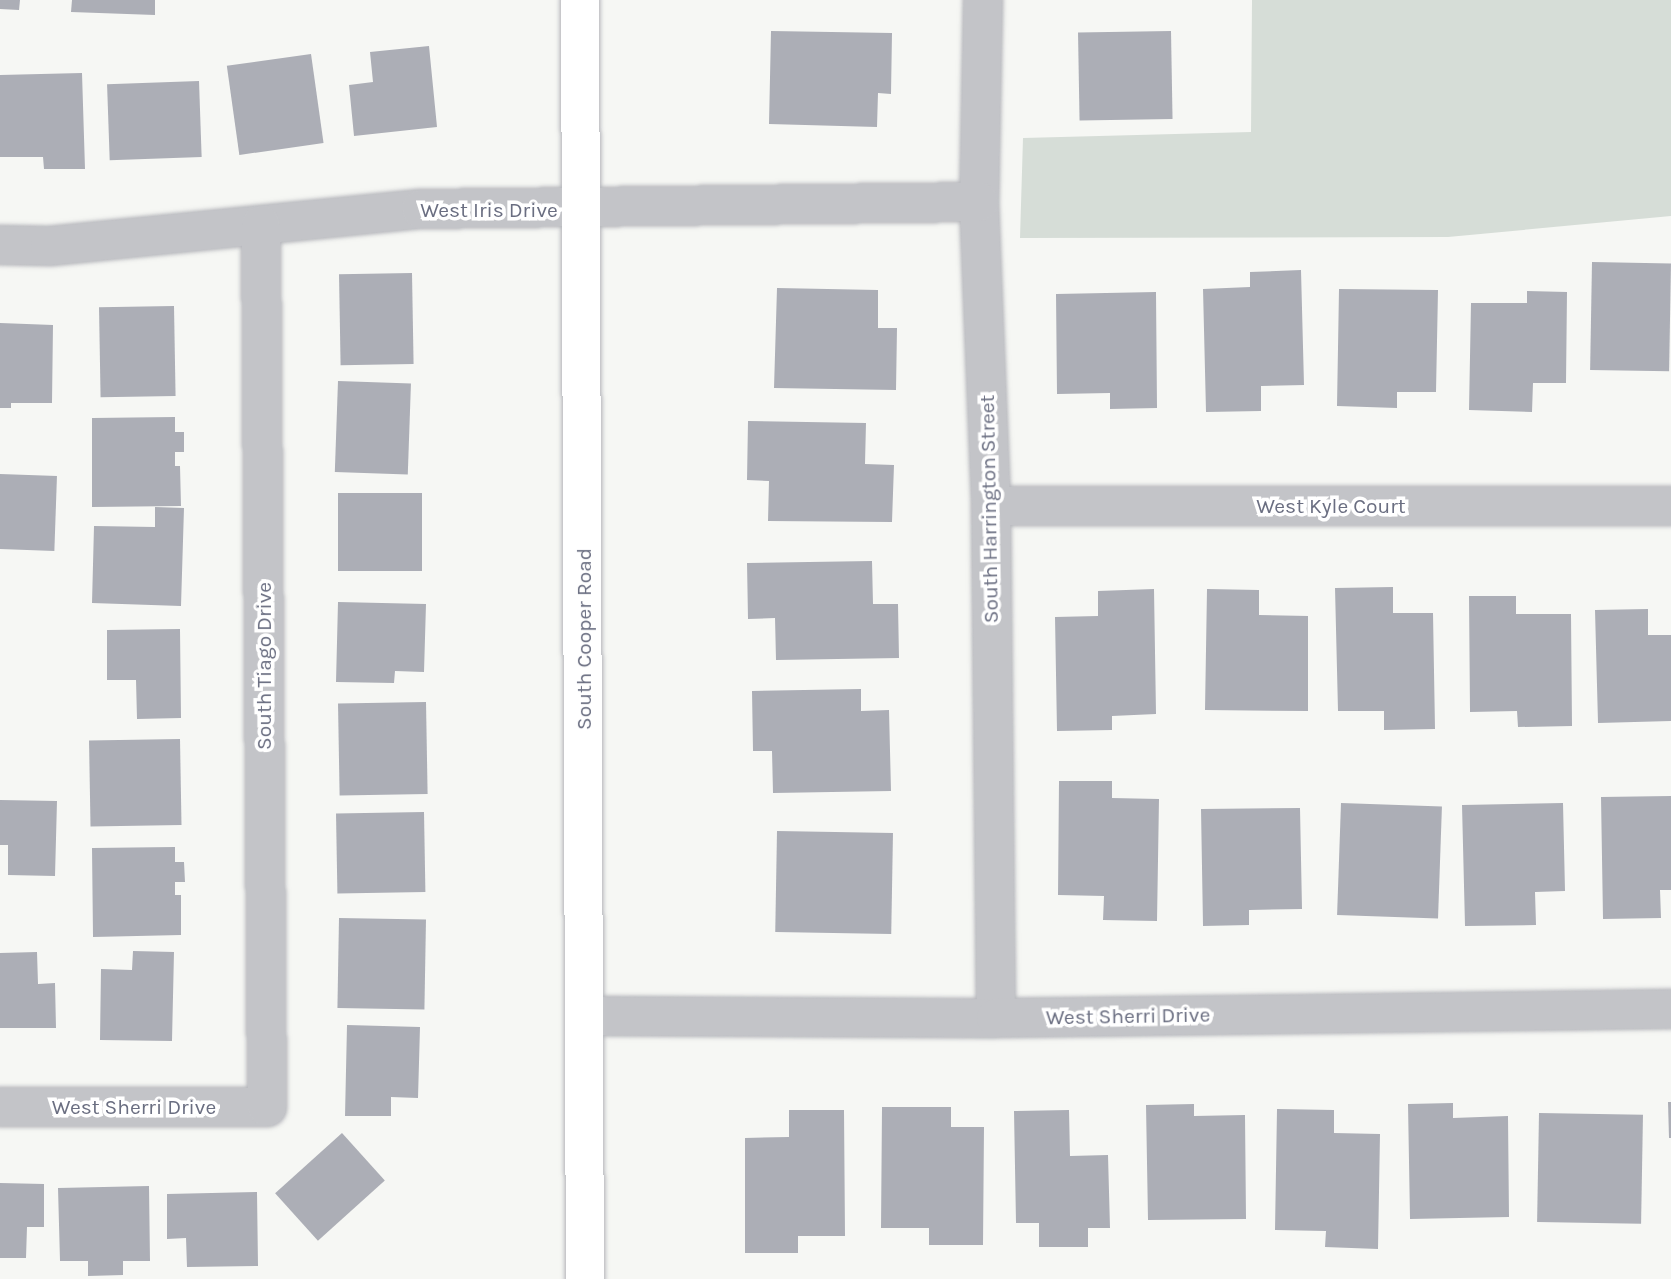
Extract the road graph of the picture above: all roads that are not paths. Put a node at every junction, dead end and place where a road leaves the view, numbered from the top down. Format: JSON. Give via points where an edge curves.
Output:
{"nodes":[{"id":1,"x":580,"y":0,"type":"edge"},
{"id":2,"x":983,"y":0,"type":"edge"},
{"id":3,"x":979,"y":202,"type":"junction"},
{"id":4,"x":580,"y":209,"type":"junction"},
{"id":5,"x":261,"y":225,"type":"junction"},
{"id":6,"x":0,"y":245,"type":"edge"},
{"id":7,"x":991,"y":506,"type":"junction"},
{"id":8,"x":1671,"y":506,"type":"edge"},
{"id":9,"x":1671,"y":1009,"type":"edge"},
{"id":10,"x":586,"y":1016,"type":"junction"},
{"id":11,"x":996,"y":1018,"type":"junction"},
{"id":12,"x":0,"y":1107,"type":"edge"},
{"id":13,"x":267,"y":1107,"type":"joint"},
{"id":14,"x":585,"y":1279,"type":"edge"}],
"edges":[{"from":1,"to":4,"type":"main road","name":"South Cooper Road"},
{"from":2,"to":3,"type":"street","name":"South Harrington Street"},
{"from":3,"to":4,"type":"street","name":"West Iris Drive"},
{"from":3,"to":7,"type":"street","name":"South Harrington Street"},
{"from":4,"to":5,"type":"street","name":"West Iris Drive","via":[[421,209]]},
{"from":4,"to":10,"type":"main road","name":"South Cooper Road"},
{"from":5,"to":6,"type":"street","name":"West Iris Drive","via":[[50,246]]},
{"from":5,"to":13,"type":"street","name":"South Tiago Drive"},
{"from":7,"to":8,"type":"street","name":"West Kyle Court"},
{"from":7,"to":11,"type":"street","name":"South Harrington Street"},
{"from":9,"to":11,"type":"street","name":"West Sherri Drive"},
{"from":10,"to":11,"type":"street","name":"West Sherri Drive"},
{"from":10,"to":14,"type":"main road","name":"South Cooper Road"},
{"from":12,"to":13,"type":"street","name":"West Sherri Drive"}]}
